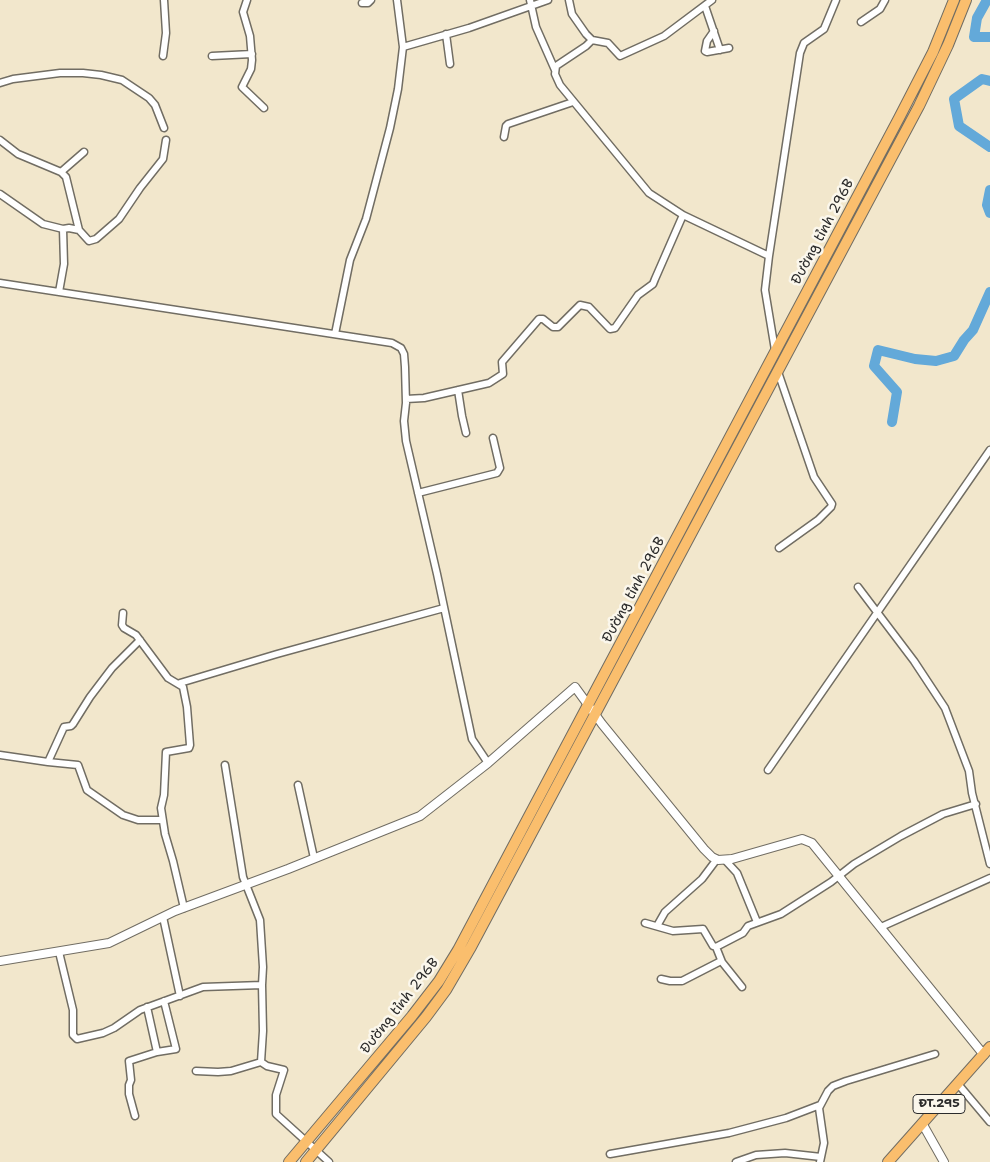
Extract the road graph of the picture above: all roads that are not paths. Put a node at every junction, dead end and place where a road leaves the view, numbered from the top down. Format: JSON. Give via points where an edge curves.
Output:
{"nodes":[{"id":1,"x":164,"y":0,"type":"edge"},
{"id":2,"x":247,"y":0,"type":"edge"},
{"id":3,"x":371,"y":0,"type":"edge"},
{"id":4,"x":397,"y":0,"type":"edge"},
{"id":5,"x":548,"y":0,"type":"edge"},
{"id":6,"x":568,"y":0,"type":"edge"},
{"id":7,"x":712,"y":0,"type":"edge"},
{"id":8,"x":836,"y":0,"type":"edge"},
{"id":9,"x":885,"y":0,"type":"edge"},
{"id":10,"x":954,"y":0,"type":"edge"},
{"id":11,"x":966,"y":0,"type":"edge"},
{"id":12,"x":362,"y":3,"type":"dead end"},
{"id":13,"x":531,"y":3,"type":"edge"},
{"id":14,"x":705,"y":6,"type":"junction"},
{"id":15,"x":861,"y":22,"type":"dead end"},
{"id":16,"x":714,"y":31,"type":"junction"},
{"id":17,"x":446,"y":34,"type":"junction"},
{"id":18,"x":592,"y":40,"type":"junction"},
{"id":19,"x":402,"y":47,"type":"junction"},
{"id":20,"x":729,"y":48,"type":"dead end"},
{"id":21,"x":720,"y":50,"type":"junction"},
{"id":22,"x":252,"y":54,"type":"junction"},
{"id":23,"x":162,"y":56,"type":"dead end"},
{"id":24,"x":212,"y":56,"type":"dead end"},
{"id":25,"x":450,"y":64,"type":"dead end"},
{"id":26,"x":555,"y":70,"type":"junction"},
{"id":27,"x":0,"y":83,"type":"edge"},
{"id":28,"x":574,"y":102,"type":"junction"},
{"id":29,"x":264,"y":108,"type":"dead end"},
{"id":30,"x":164,"y":128,"type":"dead end"},
{"id":31,"x":504,"y":137,"type":"dead end"},
{"id":32,"x":0,"y":140,"type":"edge"},
{"id":33,"x":166,"y":140,"type":"dead end"},
{"id":34,"x":84,"y":152,"type":"dead end"},
{"id":35,"x":61,"y":172,"type":"junction"},
{"id":36,"x":0,"y":194,"type":"edge"},
{"id":37,"x":683,"y":215,"type":"junction"},
{"id":38,"x":63,"y":230,"type":"junction"},
{"id":39,"x":79,"y":230,"type":"junction"},
{"id":40,"x":769,"y":256,"type":"junction"},
{"id":41,"x":0,"y":283,"type":"edge"},
{"id":42,"x":59,"y":292,"type":"junction"},
{"id":43,"x":335,"y":334,"type":"junction"},
{"id":44,"x":775,"y":350,"type":"junction"},
{"id":45,"x":778,"y":372,"type":"junction"},
{"id":46,"x":458,"y":390,"type":"junction"},
{"id":47,"x":406,"y":399,"type":"junction"},
{"id":48,"x":466,"y":433,"type":"dead end"},
{"id":49,"x":493,"y":438,"type":"dead end"},
{"id":50,"x":990,"y":450,"type":"edge"},
{"id":51,"x":418,"y":492,"type":"junction"},
{"id":52,"x":779,"y":548,"type":"dead end"},
{"id":53,"x":858,"y":587,"type":"dead end"},
{"id":54,"x":444,"y":608,"type":"junction"},
{"id":55,"x":878,"y":612,"type":"junction"},
{"id":56,"x":123,"y":613,"type":"dead end"},
{"id":57,"x":140,"y":640,"type":"junction"},
{"id":58,"x":180,"y":683,"type":"junction"},
{"id":59,"x":588,"y":704,"type":"junction"},
{"id":60,"x":595,"y":713,"type":"junction"},
{"id":61,"x":0,"y":756,"type":"edge"},
{"id":62,"x":48,"y":762,"type":"junction"},
{"id":63,"x":488,"y":764,"type":"junction"},
{"id":64,"x":225,"y":765,"type":"dead end"},
{"id":65,"x":768,"y":770,"type":"dead end"},
{"id":66,"x":298,"y":785,"type":"dead end"},
{"id":67,"x":976,"y":804,"type":"junction"},
{"id":68,"x":162,"y":820,"type":"junction"},
{"id":69,"x":314,"y":858,"type":"junction"},
{"id":70,"x":721,"y":859,"type":"junction"},
{"id":71,"x":990,"y":864,"type":"edge"},
{"id":72,"x":839,"y":875,"type":"junction"},
{"id":73,"x":990,"y":878,"type":"edge"},
{"id":74,"x":245,"y":885,"type":"junction"},
{"id":75,"x":184,"y":908,"type":"junction"},
{"id":76,"x":163,"y":917,"type":"junction"},
{"id":77,"x":757,"y":922,"type":"junction"},
{"id":78,"x":645,"y":923,"type":"dead end"},
{"id":79,"x":657,"y":926,"type":"junction"},
{"id":80,"x":881,"y":927,"type":"junction"},
{"id":81,"x":716,"y":947,"type":"junction"},
{"id":82,"x":59,"y":952,"type":"junction"},
{"id":83,"x":0,"y":961,"type":"edge"},
{"id":84,"x":721,"y":961,"type":"junction"},
{"id":85,"x":661,"y":978,"type":"dead end"},
{"id":86,"x":262,"y":985,"type":"junction"},
{"id":87,"x":742,"y":987,"type":"dead end"},
{"id":88,"x":180,"y":996,"type":"junction"},
{"id":89,"x":164,"y":1002,"type":"junction"},
{"id":90,"x":147,"y":1008,"type":"junction"},
{"id":91,"x":987,"y":1051,"type":"edge"},
{"id":92,"x":157,"y":1052,"type":"junction"},
{"id":93,"x":934,"y":1054,"type":"dead end"},
{"id":94,"x":261,"y":1062,"type":"junction"},
{"id":95,"x":196,"y":1071,"type":"dead end"},
{"id":96,"x":958,"y":1084,"type":"junction"},
{"id":97,"x":820,"y":1105,"type":"junction"},
{"id":98,"x":135,"y":1116,"type":"dead end"},
{"id":99,"x":990,"y":1122,"type":"edge"},
{"id":100,"x":922,"y":1123,"type":"junction"},
{"id":101,"x":306,"y":1142,"type":"junction"},
{"id":102,"x":316,"y":1151,"type":"junction"},
{"id":103,"x":610,"y":1154,"type":"dead end"},
{"id":104,"x":820,"y":1160,"type":"edge"},
{"id":105,"x":289,"y":1162,"type":"edge"},
{"id":106,"x":306,"y":1162,"type":"edge"},
{"id":107,"x":329,"y":1162,"type":"edge"},
{"id":108,"x":736,"y":1162,"type":"edge"},
{"id":109,"x":888,"y":1162,"type":"edge"},
{"id":110,"x":944,"y":1162,"type":"edge"}],
"edges":[{"from":1,"to":23,"type":"street","via":[[166,33]]},
{"from":2,"to":22,"type":"street","via":[[242,12]]},
{"from":3,"to":12,"type":"street"},
{"from":4,"to":19,"type":"street"},
{"from":5,"to":13,"type":"street"},
{"from":6,"to":18,"type":"street","via":[[576,22]]},
{"from":7,"to":14,"type":"street"},
{"from":8,"to":40,"type":"street","via":[[824,29],[804,43],[800,53]]},
{"from":9,"to":15,"type":"street","via":[[880,9]]},
{"from":10,"to":44,"type":"main road","name":"Đường tỉnh 296B","via":[[917,84]]},
{"from":11,"to":45,"type":"main road","name":"Đường tỉnh 296B","via":[[919,106]]},
{"from":13,"to":17,"type":"street"},
{"from":13,"to":26,"type":"street","via":[[536,27]]},
{"from":14,"to":16,"type":"street"},
{"from":14,"to":18,"type":"street","via":[[664,36],[625,54],[618,55],[608,43]]},
{"from":16,"to":21,"type":"street"},
{"from":16,"to":21,"type":"street","via":[[705,51]]},
{"from":17,"to":19,"type":"street"},
{"from":17,"to":25,"type":"street"},
{"from":18,"to":26,"type":"street"},
{"from":19,"to":43,"type":"street","via":[[390,128],[366,219],[350,260]]},
{"from":20,"to":21,"type":"street"},
{"from":22,"to":24,"type":"street"},
{"from":22,"to":29,"type":"street","via":[[251,69],[242,87]]},
{"from":26,"to":28,"type":"street","via":[[560,85]]},
{"from":27,"to":30,"type":"street","via":[[60,73],[101,75],[122,80],[156,105]]},
{"from":28,"to":31,"type":"street","via":[[508,124]]},
{"from":28,"to":37,"type":"street","via":[[649,193]]},
{"from":32,"to":35,"type":"street","via":[[18,154]]},
{"from":33,"to":39,"type":"street","via":[[163,159],[119,219],[92,242]]},
{"from":34,"to":35,"type":"street"},
{"from":35,"to":39,"type":"street","via":[[66,177]]},
{"from":36,"to":38,"type":"street","via":[[43,224]]},
{"from":37,"to":40,"type":"street"},
{"from":37,"to":46,"type":"street","via":[[653,284],[638,295],[615,328],[610,329],[584,305],[580,305],[558,327],[541,318],[502,362],[503,374],[489,384]]},
{"from":38,"to":39,"type":"street"},
{"from":38,"to":42,"type":"street","via":[[64,264]]},
{"from":40,"to":44,"type":"street","via":[[764,290]]},
{"from":41,"to":42,"type":"street"},
{"from":42,"to":43,"type":"street"},
{"from":43,"to":47,"type":"street","via":[[392,343],[401,348]]},
{"from":44,"to":59,"type":"main road","name":"Đường tỉnh 296B"},
{"from":45,"to":52,"type":"street","via":[[814,477],[832,504],[818,520]]},
{"from":45,"to":60,"type":"main road","name":"Đường tỉnh 296B"},
{"from":46,"to":47,"type":"street"},
{"from":46,"to":48,"type":"street"},
{"from":47,"to":51,"type":"street","via":[[404,429]]},
{"from":49,"to":51,"type":"street","via":[[500,471]]},
{"from":50,"to":55,"type":"street"},
{"from":51,"to":54,"type":"street"},
{"from":53,"to":55,"type":"street"},
{"from":54,"to":58,"type":"street"},
{"from":54,"to":63,"type":"street","via":[[472,739]]},
{"from":55,"to":65,"type":"street"},
{"from":55,"to":67,"type":"street","via":[[945,708],[969,770]]},
{"from":56,"to":57,"type":"street","via":[[122,625]]},
{"from":57,"to":58,"type":"street","via":[[168,678]]},
{"from":57,"to":62,"type":"street","via":[[112,668],[73,724],[64,727]]},
{"from":58,"to":68,"type":"street","via":[[187,707],[190,745],[189,748],[166,752]]},
{"from":59,"to":60,"type":"street"},
{"from":59,"to":63,"type":"street","via":[[575,687]]},
{"from":59,"to":101,"type":"main road","name":"Đường tỉnh 296B","via":[[439,981]]},
{"from":60,"to":70,"type":"street","via":[[704,849]]},
{"from":60,"to":102,"type":"main road","name":"Đường tỉnh 296B","via":[[446,990]]},
{"from":61,"to":62,"type":"street"},
{"from":62,"to":68,"type":"street","via":[[78,765],[87,790],[123,815],[138,820]]},
{"from":63,"to":69,"type":"street","via":[[420,816]]},
{"from":64,"to":74,"type":"street"},
{"from":66,"to":69,"type":"street"},
{"from":67,"to":71,"type":"street"},
{"from":67,"to":72,"type":"street","via":[[943,814],[885,845]]},
{"from":68,"to":75,"type":"street"},
{"from":69,"to":74,"type":"street"},
{"from":70,"to":72,"type":"street","via":[[802,839],[812,843]]},
{"from":70,"to":77,"type":"street","via":[[737,873]]},
{"from":70,"to":79,"type":"street","via":[[665,912]]},
{"from":72,"to":77,"type":"street","via":[[781,914]]},
{"from":72,"to":80,"type":"street"},
{"from":73,"to":80,"type":"street"},
{"from":74,"to":75,"type":"street"},
{"from":74,"to":86,"type":"street","via":[[260,920]]},
{"from":75,"to":76,"type":"street"},
{"from":76,"to":82,"type":"street","via":[[110,943]]},
{"from":76,"to":88,"type":"street"},
{"from":77,"to":81,"type":"street"},
{"from":78,"to":79,"type":"street"},
{"from":79,"to":81,"type":"street","via":[[673,931],[703,929]]},
{"from":80,"to":91,"type":"street"},
{"from":81,"to":84,"type":"street"},
{"from":82,"to":83,"type":"street"},
{"from":82,"to":90,"type":"street","via":[[73,1010],[74,1037],[103,1033]]},
{"from":84,"to":85,"type":"street","via":[[682,981]]},
{"from":84,"to":87,"type":"street"},
{"from":86,"to":88,"type":"street","via":[[204,987]]},
{"from":86,"to":94,"type":"street"},
{"from":88,"to":89,"type":"street"},
{"from":89,"to":90,"type":"street"},
{"from":89,"to":92,"type":"street","via":[[176,1049]]},
{"from":90,"to":92,"type":"street"},
{"from":91,"to":96,"type":"main road","number":"ĐT.295"},
{"from":92,"to":98,"type":"street","via":[[129,1061],[129,1094]]},
{"from":93,"to":97,"type":"street","via":[[833,1086]]},
{"from":94,"to":95,"type":"street","via":[[218,1072]]},
{"from":94,"to":101,"type":"street","via":[[284,1070],[276,1095],[276,1114]]},
{"from":96,"to":99,"type":"street"},
{"from":96,"to":100,"type":"main road","number":"ĐT.295"},
{"from":97,"to":103,"type":"street","via":[[729,1134]]},
{"from":97,"to":104,"type":"street","via":[[824,1143]]},
{"from":100,"to":109,"type":"main road","number":"ĐT.295"},
{"from":100,"to":110,"type":"street"},
{"from":101,"to":102,"type":"street"},
{"from":101,"to":105,"type":"main road","name":"Đường tỉnh 296B"},
{"from":102,"to":106,"type":"main road","name":"Đường tỉnh 296B"},
{"from":102,"to":107,"type":"street"},
{"from":104,"to":108,"type":"street","via":[[785,1152],[756,1155]]}]}
